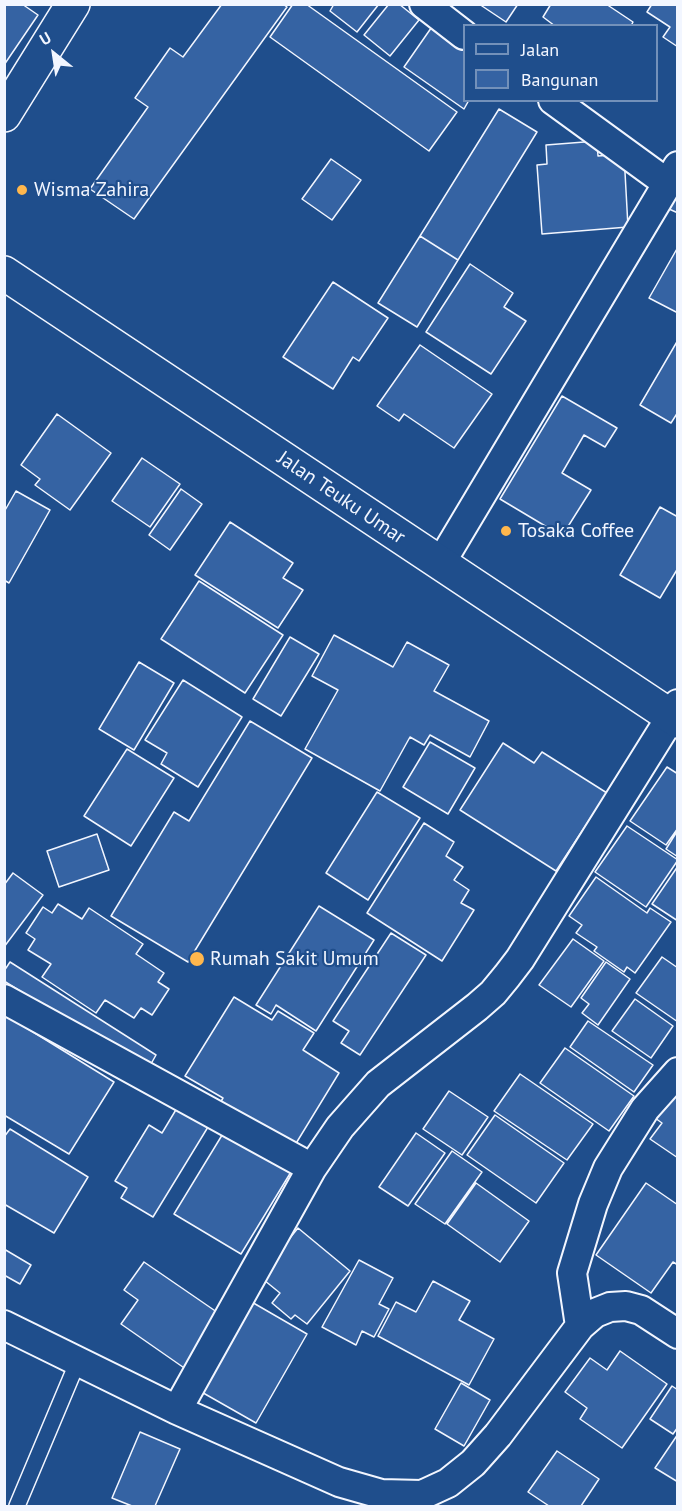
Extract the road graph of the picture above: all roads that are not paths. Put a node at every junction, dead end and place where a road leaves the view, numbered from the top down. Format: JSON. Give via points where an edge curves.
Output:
{"nodes":[{"id":1,"x":73,"y":4,"type":"edge"},
{"id":2,"x":424,"y":4,"type":"edge"},
{"id":3,"x":463,"y":33,"type":"edge"},
{"id":4,"x":556,"y":102,"type":"edge"},
{"id":5,"x":4,"y":115,"type":"edge"},
{"id":6,"x":672,"y":174,"type":"edge"},
{"id":7,"x":4,"y":273,"type":"edge"},
{"id":8,"x":440,"y":564,"type":"junction"},
{"id":9,"x":675,"y":714,"type":"edge"},
{"id":10,"x":4,"y":999,"type":"edge"},
{"id":11,"x":678,"y":1072,"type":"edge"},
{"id":12,"x":312,"y":1168,"type":"junction"},
{"id":13,"x":4,"y":1326,"type":"edge"},
{"id":14,"x":580,"y":1326,"type":"junction"},
{"id":15,"x":678,"y":1334,"type":"edge"},
{"id":16,"x":78,"y":1361,"type":"junction"},
{"id":17,"x":177,"y":1410,"type":"junction"},
{"id":18,"x":17,"y":1506,"type":"edge"}],
"edges":[{"from":1,"to":5,"type":"main road"},
{"from":2,"to":3,"type":"street"},
{"from":4,"to":6,"type":"street"},
{"from":6,"to":8,"type":"street"},
{"from":7,"to":8,"type":"main road","name":"Jalan Teuku Umar"},
{"from":8,"to":9,"type":"main road","name":"Jalan Teuku Umar"},
{"from":9,"to":12,"type":"street","via":[[507,976],[493,993],[378,1084],[340,1127]]},
{"from":10,"to":12,"type":"street"},
{"from":11,"to":14,"type":"street","via":[[645,1109],[608,1168],[593,1204],[572,1273]]},
{"from":12,"to":17,"type":"street"},
{"from":13,"to":16,"type":"street"},
{"from":14,"to":15,"type":"street","via":[[595,1313],[627,1306],[641,1310]]},
{"from":14,"to":17,"type":"street","via":[[473,1463],[448,1483],[422,1494],[381,1494],[339,1482]]},
{"from":16,"to":17,"type":"street"},
{"from":16,"to":18,"type":"lane"}]}
